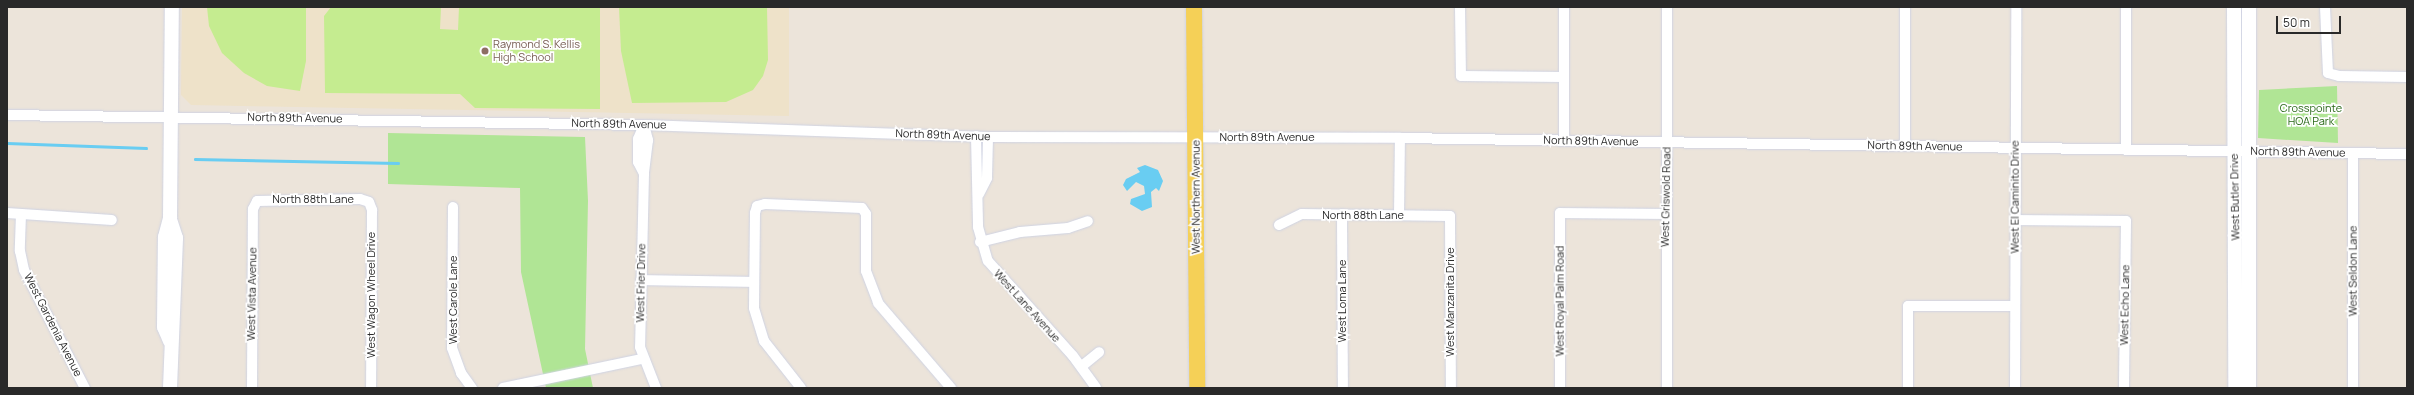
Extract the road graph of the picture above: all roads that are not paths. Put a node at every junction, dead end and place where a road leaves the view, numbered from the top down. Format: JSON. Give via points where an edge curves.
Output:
{"nodes":[{"id":1,"x":172,"y":7,"type":"edge"},
{"id":2,"x":1194,"y":7,"type":"edge"},
{"id":3,"x":1460,"y":7,"type":"edge"},
{"id":4,"x":1564,"y":7,"type":"edge"},
{"id":5,"x":1667,"y":7,"type":"edge"},
{"id":6,"x":1905,"y":7,"type":"edge"},
{"id":7,"x":2016,"y":7,"type":"edge"},
{"id":8,"x":2126,"y":7,"type":"edge"},
{"id":9,"x":2234,"y":7,"type":"edge"},
{"id":10,"x":2249,"y":7,"type":"edge"},
{"id":11,"x":2325,"y":7,"type":"edge"},
{"id":12,"x":1564,"y":77,"type":"junction"},
{"id":13,"x":2407,"y":77,"type":"edge"},
{"id":14,"x":7,"y":115,"type":"edge"},
{"id":15,"x":172,"y":119,"type":"junction"},
{"id":16,"x":644,"y":125,"type":"junction"},
{"id":17,"x":976,"y":136,"type":"junction"},
{"id":18,"x":988,"y":137,"type":"junction"},
{"id":19,"x":1195,"y":137,"type":"junction"},
{"id":20,"x":1400,"y":138,"type":"junction"},
{"id":21,"x":1564,"y":141,"type":"junction"},
{"id":22,"x":1666,"y":142,"type":"junction"},
{"id":23,"x":1905,"y":145,"type":"junction"},
{"id":24,"x":2016,"y":148,"type":"junction"},
{"id":25,"x":2126,"y":150,"type":"junction"},
{"id":26,"x":2234,"y":152,"type":"junction"},
{"id":27,"x":2249,"y":152,"type":"junction"},
{"id":28,"x":2353,"y":153,"type":"junction"},
{"id":29,"x":2407,"y":154,"type":"edge"},
{"id":30,"x":979,"y":194,"type":"junction"},
{"id":31,"x":257,"y":201,"type":"joint"},
{"id":32,"x":369,"y":202,"type":"joint"},
{"id":33,"x":453,"y":207,"type":"dead end"},
{"id":34,"x":7,"y":213,"type":"edge"},
{"id":35,"x":21,"y":214,"type":"junction"},
{"id":36,"x":1342,"y":214,"type":"junction"},
{"id":37,"x":1399,"y":214,"type":"junction"},
{"id":38,"x":1665,"y":214,"type":"junction"},
{"id":39,"x":1450,"y":216,"type":"joint"},
{"id":40,"x":112,"y":220,"type":"dead end"},
{"id":41,"x":2015,"y":220,"type":"junction"},
{"id":42,"x":1088,"y":221,"type":"dead end"},
{"id":43,"x":1280,"y":225,"type":"dead end"},
{"id":44,"x":980,"y":242,"type":"junction"},
{"id":45,"x":641,"y":280,"type":"junction"},
{"id":46,"x":754,"y":282,"type":"junction"},
{"id":47,"x":2015,"y":306,"type":"junction"},
{"id":48,"x":1099,"y":352,"type":"dead end"},
{"id":49,"x":642,"y":359,"type":"junction"},
{"id":50,"x":1082,"y":366,"type":"junction"},
{"id":51,"x":85,"y":388,"type":"edge"},
{"id":52,"x":170,"y":388,"type":"edge"},
{"id":53,"x":252,"y":388,"type":"edge"},
{"id":54,"x":371,"y":388,"type":"edge"},
{"id":55,"x":472,"y":388,"type":"edge"},
{"id":56,"x":503,"y":388,"type":"edge"},
{"id":57,"x":656,"y":388,"type":"edge"},
{"id":58,"x":801,"y":388,"type":"edge"},
{"id":59,"x":951,"y":388,"type":"edge"},
{"id":60,"x":1096,"y":388,"type":"edge"},
{"id":61,"x":1197,"y":388,"type":"edge"},
{"id":62,"x":1343,"y":388,"type":"edge"},
{"id":63,"x":1450,"y":388,"type":"edge"},
{"id":64,"x":1560,"y":388,"type":"edge"},
{"id":65,"x":1667,"y":388,"type":"edge"},
{"id":66,"x":1908,"y":388,"type":"edge"},
{"id":67,"x":2015,"y":388,"type":"edge"},
{"id":68,"x":2124,"y":388,"type":"edge"},
{"id":69,"x":2235,"y":388,"type":"edge"},
{"id":70,"x":2249,"y":388,"type":"edge"},
{"id":71,"x":2353,"y":388,"type":"edge"}],
"edges":[{"from":1,"to":15,"type":"street"},
{"from":2,"to":19,"type":"main road","name":"West Northern Avenue"},
{"from":3,"to":12,"type":"street","via":[[1460,76]]},
{"from":4,"to":12,"type":"street"},
{"from":5,"to":22,"type":"street","name":"West Griswold Road"},
{"from":6,"to":23,"type":"street"},
{"from":7,"to":24,"type":"street","name":"West El Caminito Drive"},
{"from":8,"to":25,"type":"street"},
{"from":9,"to":26,"type":"street","name":"West Butler Drive"},
{"from":10,"to":27,"type":"street","name":"West Butler Drive"},
{"from":11,"to":13,"type":"street","via":[[2328,73],[2338,76]]},
{"from":12,"to":21,"type":"street"},
{"from":14,"to":15,"type":"street","name":"North 89th Avenue"},
{"from":15,"to":16,"type":"street","name":"North 89th Avenue","via":[[184,115]]},
{"from":15,"to":52,"type":"street","via":[[170,218],[165,237],[164,320],[170,341]]},
{"from":16,"to":17,"type":"street","name":"North 89th Avenue"},
{"from":16,"to":45,"type":"street","name":"West Frier Drive","via":[[648,140],[644,174]]},
{"from":17,"to":18,"type":"street","name":"North 89th Avenue"},
{"from":17,"to":30,"type":"street","name":"West Lane Avenue","via":[[975,181]]},
{"from":18,"to":19,"type":"street","name":"North 89th Avenue"},
{"from":18,"to":30,"type":"street","name":"West Lane Avenue","via":[[987,178]]},
{"from":19,"to":20,"type":"street","name":"North 89th Avenue"},
{"from":19,"to":61,"type":"main road","name":"West Northern Avenue"},
{"from":20,"to":21,"type":"street","name":"North 89th Avenue"},
{"from":20,"to":37,"type":"street"},
{"from":21,"to":22,"type":"street","name":"North 89th Avenue"},
{"from":22,"to":23,"type":"street","name":"North 89th Avenue"},
{"from":22,"to":38,"type":"street","name":"West Griswold Road"},
{"from":23,"to":24,"type":"street","name":"North 89th Avenue"},
{"from":24,"to":25,"type":"street","name":"North 89th Avenue"},
{"from":24,"to":41,"type":"street","name":"West El Caminito Drive"},
{"from":25,"to":26,"type":"street","name":"North 89th Avenue"},
{"from":26,"to":27,"type":"street","name":"North 89th Avenue"},
{"from":26,"to":69,"type":"street","name":"West Butler Drive"},
{"from":27,"to":28,"type":"street","name":"North 89th Avenue"},
{"from":27,"to":70,"type":"street","name":"West Butler Drive"},
{"from":28,"to":29,"type":"street","name":"North 89th Avenue"},
{"from":28,"to":71,"type":"street","name":"West Seldon Lane"},
{"from":30,"to":44,"type":"street","name":"West Lane Avenue"},
{"from":31,"to":32,"type":"street","name":"North 88th Lane"},
{"from":31,"to":53,"type":"street","name":"West Vista Avenue","via":[[253,209]]},
{"from":32,"to":54,"type":"street","name":"West Wagon Wheel Drive"},
{"from":33,"to":55,"type":"street","name":"West Carole Lane","via":[[452,348],[462,373]]},
{"from":34,"to":35,"type":"street"},
{"from":35,"to":40,"type":"street"},
{"from":35,"to":51,"type":"street","name":"West Gardenia Avenue","via":[[20,251],[24,270]]},
{"from":36,"to":37,"type":"street","name":"North 88th Lane"},
{"from":36,"to":43,"type":"street","name":"North 88th Lane","via":[[1302,214]]},
{"from":36,"to":62,"type":"street","name":"West Loma Lane"},
{"from":37,"to":39,"type":"street","name":"North 88th Lane"},
{"from":38,"to":64,"type":"street","name":"West Royal Palm Road","via":[[1560,213]]},
{"from":38,"to":65,"type":"street","name":"West Griswold Road"},
{"from":39,"to":63,"type":"street","name":"West Manzanita Drive"},
{"from":41,"to":47,"type":"street","name":"West El Caminito Drive"},
{"from":41,"to":68,"type":"street","name":"West Echo Lane","via":[[2126,221]]},
{"from":42,"to":44,"type":"street","via":[[1068,228],[1020,232]]},
{"from":44,"to":50,"type":"street","name":"West Lane Avenue","via":[[998,274]]},
{"from":45,"to":46,"type":"street"},
{"from":45,"to":49,"type":"street","name":"West Frier Drive"},
{"from":46,"to":58,"type":"street","via":[[754,308],[764,341]]},
{"from":46,"to":59,"type":"street","via":[[757,206],[862,208],[866,214],[866,271],[878,303]]},
{"from":47,"to":66,"type":"street","via":[[1908,306]]},
{"from":47,"to":67,"type":"street","name":"West El Caminito Drive"},
{"from":48,"to":50,"type":"street"},
{"from":49,"to":56,"type":"street"},
{"from":49,"to":57,"type":"street","name":"West Frier Drive"},
{"from":50,"to":60,"type":"street","name":"West Lane Avenue"}]}
